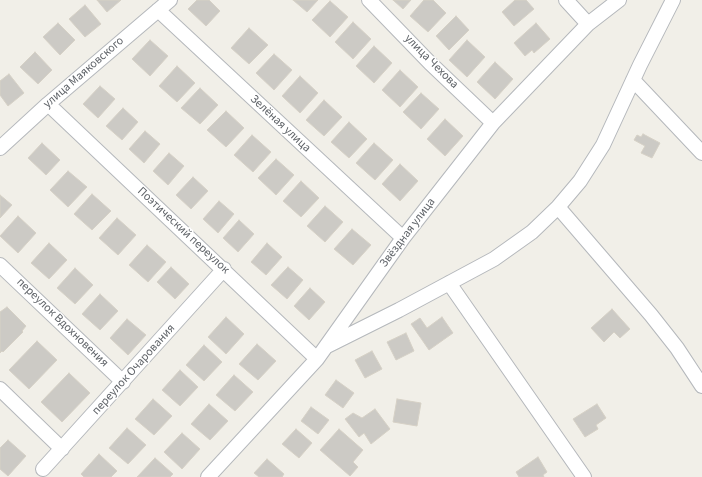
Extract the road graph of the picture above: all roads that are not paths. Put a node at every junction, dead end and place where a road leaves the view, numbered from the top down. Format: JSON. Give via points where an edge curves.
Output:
{"nodes":[{"id":1,"x":170,"y":0,"type":"edge"},
{"id":2,"x":369,"y":0,"type":"edge"},
{"id":3,"x":566,"y":0,"type":"edge"},
{"id":4,"x":619,"y":0,"type":"edge"},
{"id":5,"x":673,"y":0,"type":"edge"},
{"id":6,"x":158,"y":10,"type":"junction"},
{"id":7,"x":588,"y":24,"type":"junction"},
{"id":8,"x":633,"y":80,"type":"junction"},
{"id":9,"x":48,"y":104,"type":"junction"},
{"id":10,"x":493,"y":122,"type":"junction"},
{"id":11,"x":0,"y":148,"type":"edge"},
{"id":12,"x":702,"y":153,"type":"edge"},
{"id":13,"x":558,"y":207,"type":"junction"},
{"id":14,"x":402,"y":238,"type":"junction"},
{"id":15,"x":0,"y":264,"type":"edge"},
{"id":16,"x":224,"y":269,"type":"junction"},
{"id":17,"x":449,"y":283,"type":"junction"},
{"id":18,"x":326,"y":346,"type":"junction"},
{"id":19,"x":317,"y":359,"type":"junction"},
{"id":20,"x":124,"y":382,"type":"junction"},
{"id":21,"x":702,"y":386,"type":"edge"},
{"id":22,"x":0,"y":389,"type":"edge"},
{"id":23,"x":62,"y":449,"type":"junction"},
{"id":24,"x":43,"y":470,"type":"dead end"},
{"id":25,"x":208,"y":477,"type":"edge"},
{"id":26,"x":584,"y":477,"type":"edge"}],
"edges":[{"from":1,"to":6,"type":"street","name":"улица Маяковского"},
{"from":2,"to":10,"type":"street","name":"улица Чехова","via":[[430,63]]},
{"from":3,"to":7,"type":"street"},
{"from":4,"to":7,"type":"street","name":"Звёздная улица"},
{"from":5,"to":8,"type":"street"},
{"from":6,"to":9,"type":"street","name":"улица Маяковского"},
{"from":6,"to":14,"type":"street","name":"Зелёная улица"},
{"from":7,"to":10,"type":"street","name":"Звёздная улица"},
{"from":8,"to":12,"type":"street"},
{"from":8,"to":13,"type":"street","via":[[603,145],[580,181]]},
{"from":9,"to":11,"type":"street","name":"улица Маяковского"},
{"from":9,"to":16,"type":"street","name":"Поэтический переулок"},
{"from":10,"to":14,"type":"street","name":"Звёздная улица"},
{"from":13,"to":17,"type":"street","via":[[532,232],[505,252]]},
{"from":13,"to":21,"type":"street","via":[[651,315]]},
{"from":14,"to":18,"type":"street","name":"Звёздная улица"},
{"from":15,"to":20,"type":"street","name":"переулок Вдохновения"},
{"from":16,"to":19,"type":"street","name":"Поэтический переулок"},
{"from":16,"to":20,"type":"street","name":"переулок Очарования"},
{"from":17,"to":18,"type":"street"},
{"from":17,"to":26,"type":"street"},
{"from":18,"to":19,"type":"street","name":"Звёздная улица"},
{"from":19,"to":25,"type":"street","name":"Звёздная улица"},
{"from":20,"to":23,"type":"street","name":"переулок Очарования"},
{"from":22,"to":23,"type":"street"},
{"from":23,"to":24,"type":"street","name":"переулок Очарования"}]}
